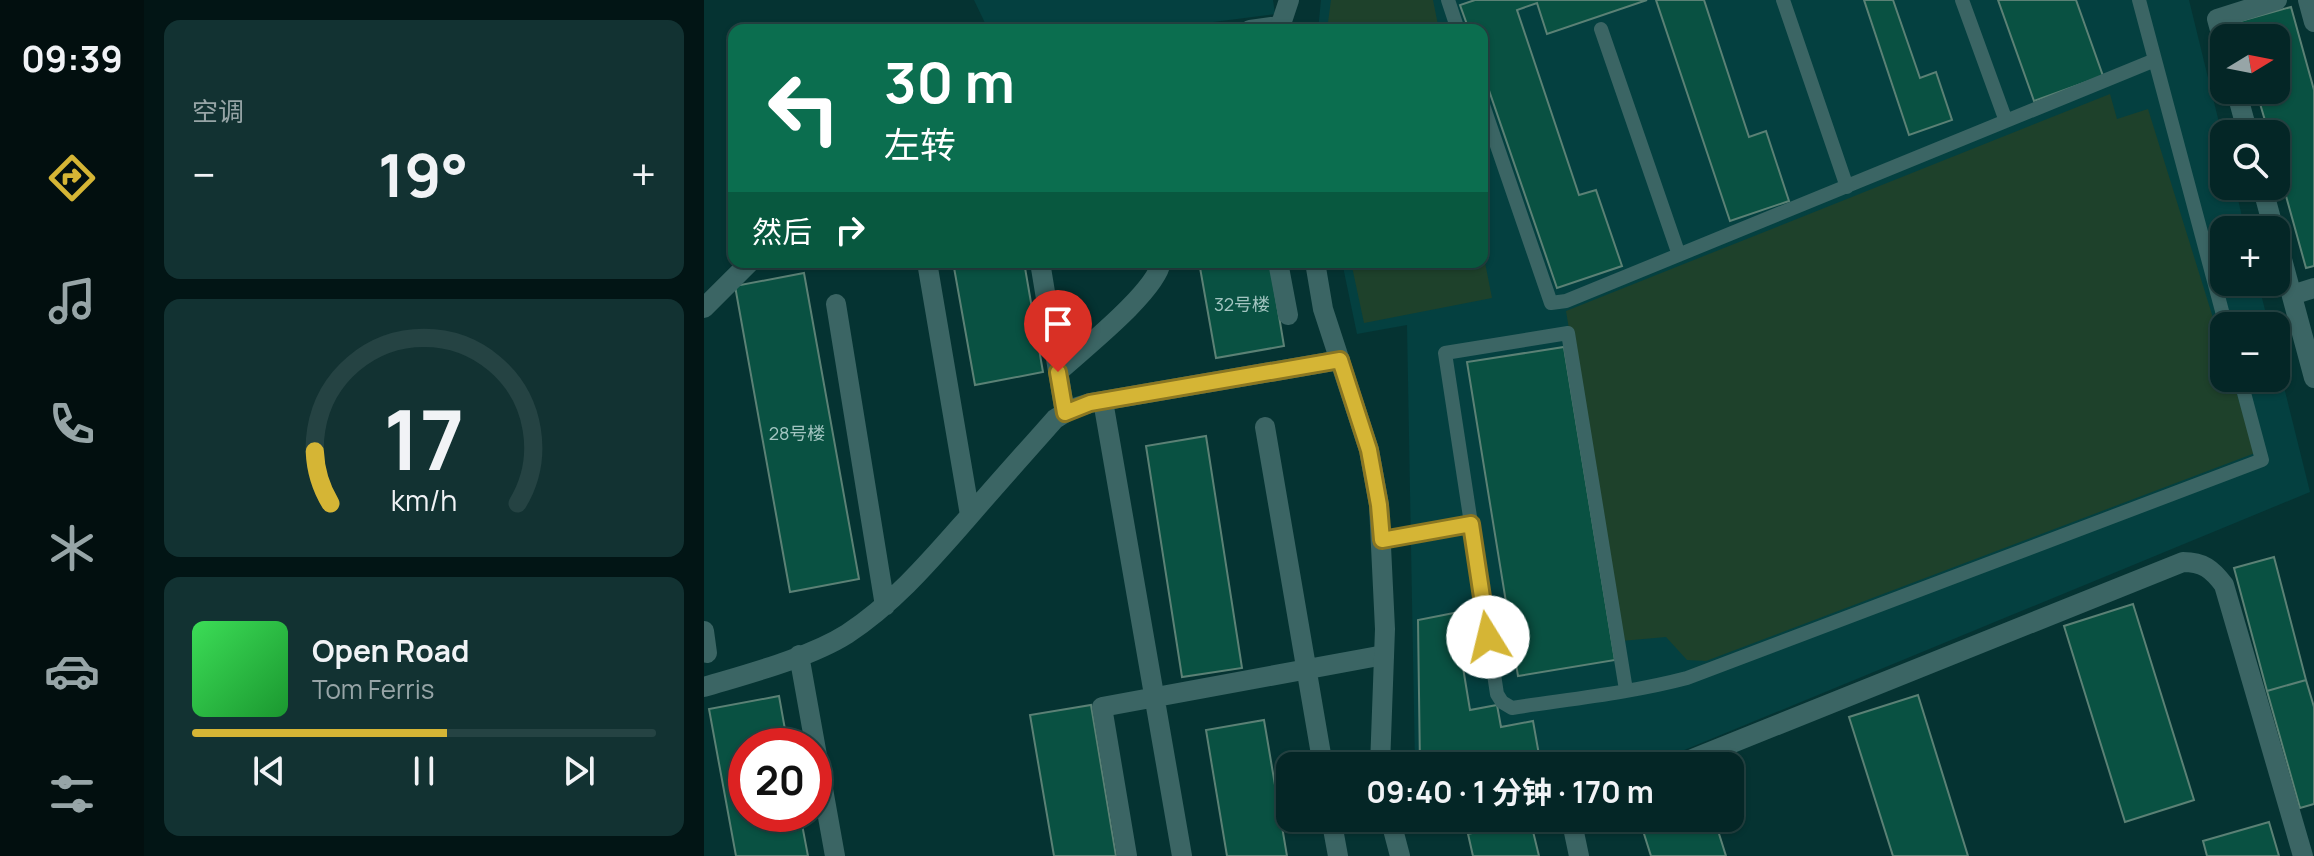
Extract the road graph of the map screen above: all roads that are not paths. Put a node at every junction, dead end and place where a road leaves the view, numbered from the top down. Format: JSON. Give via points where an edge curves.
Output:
{"nodes":[{"id":1,"x":1289,"y":0,"type":"edge"},
{"id":2,"x":1448,"y":0,"type":"edge"},
{"id":3,"x":1783,"y":0,"type":"edge"},
{"id":4,"x":1962,"y":0,"type":"edge"},
{"id":5,"x":2139,"y":0,"type":"edge"},
{"id":6,"x":2277,"y":0,"type":"edge"},
{"id":7,"x":2308,"y":0,"type":"edge"},
{"id":8,"x":2214,"y":9,"type":"edge"},
{"id":9,"x":2314,"y":22,"type":"edge"},
{"id":10,"x":1280,"y":24,"type":"edge"},
{"id":11,"x":1456,"y":24,"type":"edge"},
{"id":12,"x":1601,"y":29,"type":"dead end"},
{"id":13,"x":2155,"y":60,"type":"junction"},
{"id":14,"x":1488,"y":119,"type":"edge"},
{"id":15,"x":2006,"y":121,"type":"junction"},
{"id":16,"x":1847,"y":187,"type":"junction"},
{"id":17,"x":1679,"y":255,"type":"junction"},
{"id":18,"x":744,"y":268,"type":"edge"},
{"id":19,"x":928,"y":268,"type":"edge"},
{"id":20,"x":1041,"y":268,"type":"edge"},
{"id":21,"x":1160,"y":268,"type":"edge"},
{"id":22,"x":1279,"y":268,"type":"edge"},
{"id":23,"x":1316,"y":268,"type":"edge"},
{"id":24,"x":2290,"y":288,"type":"edge"},
{"id":25,"x":2314,"y":288,"type":"edge"},
{"id":26,"x":2292,"y":295,"type":"junction"},
{"id":27,"x":836,"y":304,"type":"dead end"},
{"id":28,"x":704,"y":308,"type":"edge"},
{"id":29,"x":2222,"y":312,"type":"edge"},
{"id":30,"x":1288,"y":315,"type":"dead end"},
{"id":31,"x":1340,"y":360,"type":"junction"},
{"id":32,"x":1058,"y":372,"type":"junction"},
{"id":33,"x":2314,"y":378,"type":"edge"},
{"id":34,"x":2244,"y":392,"type":"edge"},
{"id":35,"x":1103,"y":401,"type":"junction"},
{"id":36,"x":1065,"y":413,"type":"junction"},
{"id":37,"x":1265,"y":427,"type":"dead end"},
{"id":38,"x":970,"y":515,"type":"junction"},
{"id":39,"x":1471,"y":524,"type":"junction"},
{"id":40,"x":1382,"y":540,"type":"junction"},
{"id":41,"x":885,"y":606,"type":"junction"},
{"id":42,"x":704,"y":631,"type":"edge"},
{"id":43,"x":707,"y":653,"type":"dead end"},
{"id":44,"x":799,"y":655,"type":"junction"},
{"id":45,"x":1384,"y":655,"type":"junction"},
{"id":46,"x":1306,"y":670,"type":"junction"},
{"id":47,"x":704,"y":687,"type":"edge"},
{"id":48,"x":1626,"y":690,"type":"junction"},
{"id":49,"x":1155,"y":697,"type":"junction"},
{"id":50,"x":1321,"y":752,"type":"edge"},
{"id":51,"x":1381,"y":752,"type":"edge"},
{"id":52,"x":1710,"y":752,"type":"edge"},
{"id":53,"x":1334,"y":832,"type":"edge"},
{"id":54,"x":1394,"y":832,"type":"edge"},
{"id":55,"x":1574,"y":832,"type":"edge"},
{"id":56,"x":835,"y":856,"type":"edge"},
{"id":57,"x":1127,"y":856,"type":"edge"},
{"id":58,"x":1182,"y":856,"type":"edge"},
{"id":59,"x":1338,"y":856,"type":"edge"},
{"id":60,"x":1400,"y":856,"type":"edge"},
{"id":61,"x":1579,"y":856,"type":"edge"},
{"id":62,"x":2303,"y":856,"type":"edge"}],
"edges":[{"from":1,"to":10,"type":"street"},
{"from":2,"to":11,"type":"lane"},
{"from":3,"to":16,"type":"lane"},
{"from":4,"to":15,"type":"lane"},
{"from":5,"to":13,"type":"lane"},
{"from":6,"to":8,"type":"street"},
{"from":7,"to":9,"type":"street"},
{"from":12,"to":17,"type":"lane"},
{"from":13,"to":15,"type":"lane"},
{"from":13,"to":29,"type":"lane"},
{"from":14,"to":17,"type":"lane","via":[[1551,303]]},
{"from":15,"to":16,"type":"lane"},
{"from":16,"to":17,"type":"lane"},
{"from":18,"to":28,"type":"street"},
{"from":19,"to":38,"type":"street"},
{"from":20,"to":32,"type":"street"},
{"from":21,"to":32,"type":"street","via":[[1136,300]]},
{"from":22,"to":30,"type":"street"},
{"from":23,"to":31,"type":"street"},
{"from":24,"to":26,"type":"street"},
{"from":25,"to":26,"type":"street"},
{"from":26,"to":33,"type":"street"},
{"from":27,"to":41,"type":"street"},
{"from":31,"to":35,"type":"street"},
{"from":31,"to":40,"type":"street","via":[[1369,450]]},
{"from":32,"to":36,"type":"street"},
{"from":34,"to":48,"type":"lane","via":[[2262,460],[1687,678]]},
{"from":35,"to":36,"type":"street"},
{"from":35,"to":49,"type":"street"},
{"from":36,"to":38,"type":"street"},
{"from":37,"to":46,"type":"street"},
{"from":38,"to":41,"type":"street"},
{"from":39,"to":40,"type":"lane"},
{"from":39,"to":48,"type":"lane","via":[[1502,702],[1512,708]]},
{"from":39,"to":48,"type":"lane","via":[[1445,353],[1568,333]]},
{"from":40,"to":45,"type":"street"},
{"from":41,"to":44,"type":"street","via":[[844,636]]},
{"from":42,"to":43,"type":"street"},
{"from":44,"to":47,"type":"street"},
{"from":44,"to":56,"type":"street"},
{"from":45,"to":46,"type":"street"},
{"from":45,"to":51,"type":"street"},
{"from":46,"to":49,"type":"street"},
{"from":46,"to":50,"type":"street"},
{"from":49,"to":57,"type":"street","via":[[1102,707]]},
{"from":49,"to":58,"type":"street"},
{"from":52,"to":62,"type":"street","via":[[2183,562],[2199,562],[2224,585]]},
{"from":53,"to":59,"type":"street"},
{"from":54,"to":60,"type":"street"},
{"from":55,"to":61,"type":"street"}]}
